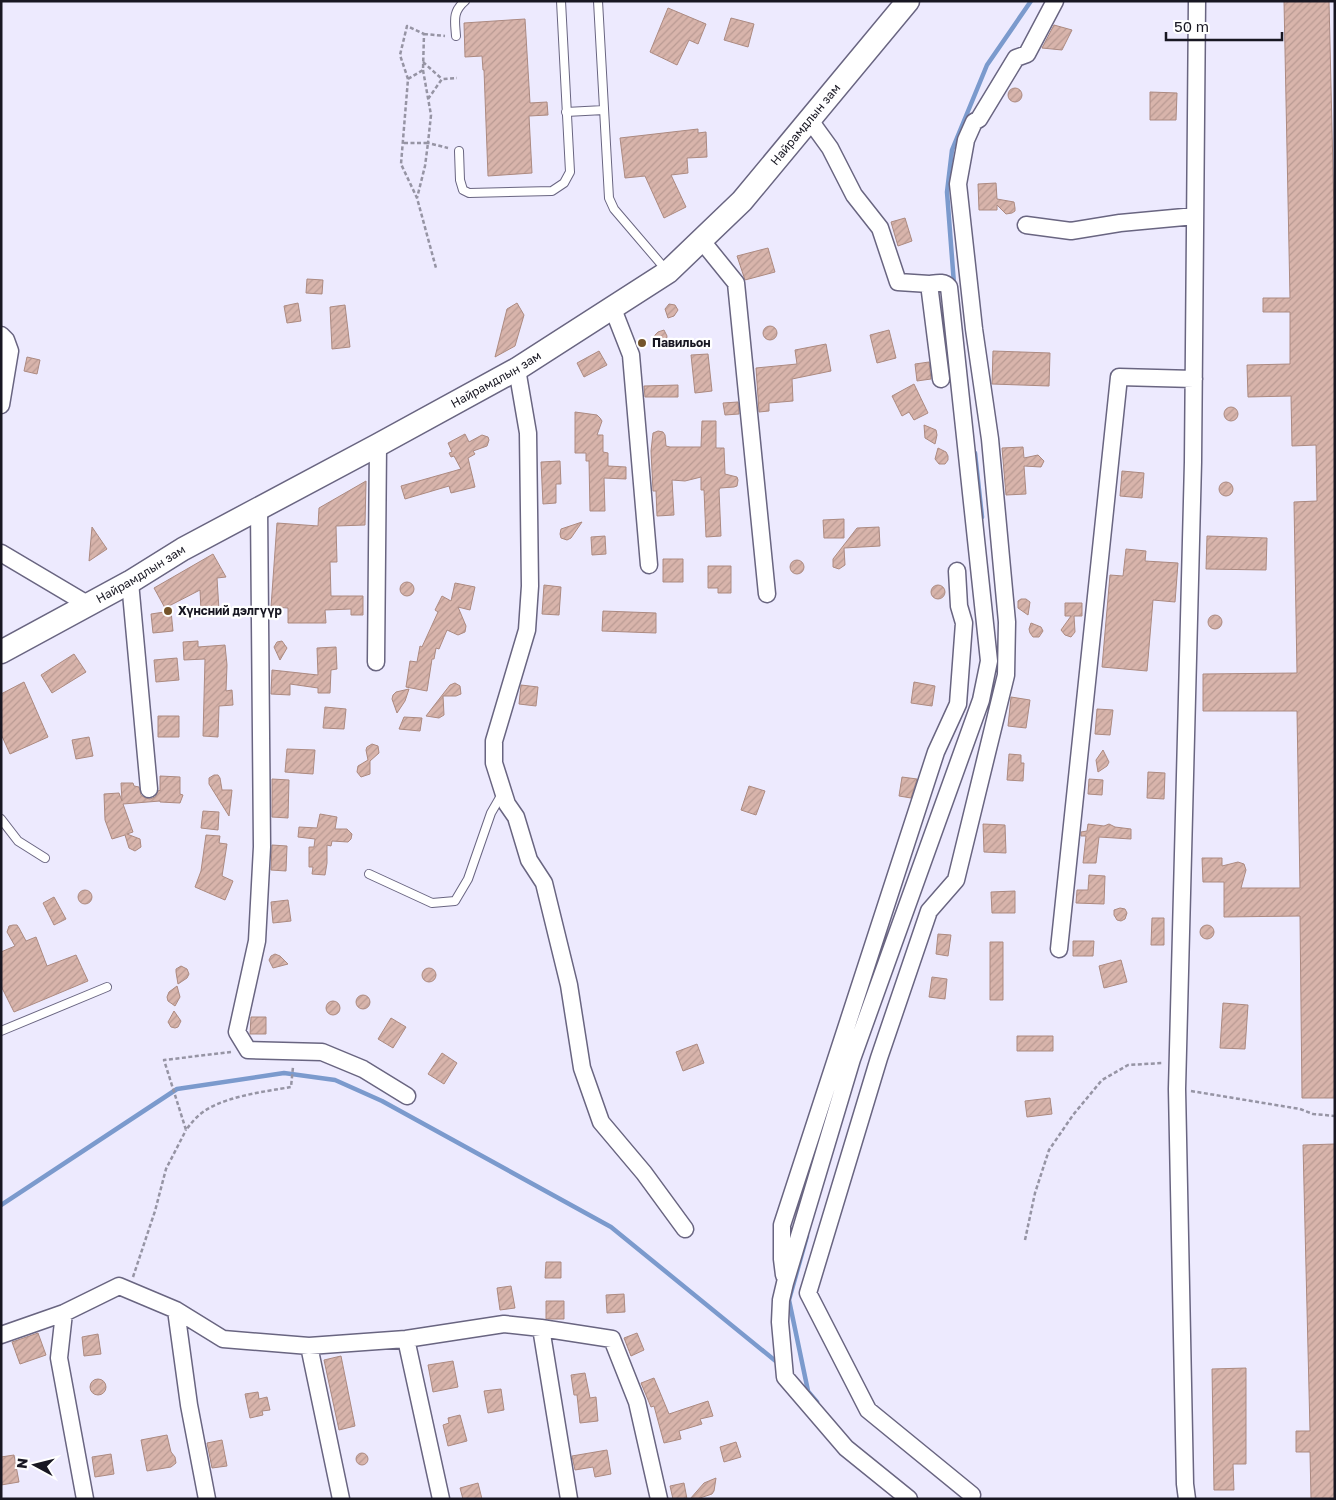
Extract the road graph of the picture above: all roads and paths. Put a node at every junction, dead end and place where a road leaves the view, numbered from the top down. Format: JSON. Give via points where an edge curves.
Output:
{"nodes":[{"id":1,"x":465,"y":1,"type":"edge"},
{"id":2,"x":561,"y":1,"type":"edge"},
{"id":3,"x":598,"y":1,"type":"edge"},
{"id":4,"x":908,"y":1,"type":"edge"},
{"id":5,"x":1056,"y":1,"type":"edge"},
{"id":6,"x":1197,"y":1,"type":"edge"},
{"id":7,"x":424,"y":34,"type":"junction"},
{"id":8,"x":456,"y":36,"type":"joint"},
{"id":9,"x":423,"y":62,"type":"junction"},
{"id":10,"x":423,"y":70,"type":"junction"},
{"id":11,"x":457,"y":78,"type":"dead end"},
{"id":12,"x":408,"y":79,"type":"junction"},
{"id":13,"x":442,"y":79,"type":"junction"},
{"id":14,"x":428,"y":99,"type":"junction"},
{"id":15,"x":604,"y":110,"type":"junction"},
{"id":16,"x":566,"y":112,"type":"junction"},
{"id":17,"x":809,"y":119,"type":"junction"},
{"id":18,"x":404,"y":142,"type":"junction"},
{"id":19,"x":428,"y":143,"type":"junction"},
{"id":20,"x":459,"y":151,"type":"joint"},
{"id":21,"x":417,"y":198,"type":"junction"},
{"id":22,"x":1195,"y":216,"type":"junction"},
{"id":23,"x":1026,"y":225,"type":"dead end"},
{"id":24,"x":702,"y":242,"type":"junction"},
{"id":25,"x":436,"y":268,"type":"dead end"},
{"id":26,"x":668,"y":272,"type":"junction"},
{"id":27,"x":929,"y":284,"type":"junction"},
{"id":28,"x":613,"y":309,"type":"junction"},
{"id":29,"x":1,"y":335,"type":"edge"},
{"id":30,"x":516,"y":369,"type":"junction"},
{"id":31,"x":940,"y":378,"type":"dead end"},
{"id":32,"x":1194,"y":379,"type":"junction"},
{"id":33,"x":1,"y":405,"type":"edge"},
{"id":34,"x":378,"y":445,"type":"junction"},
{"id":35,"x":259,"y":507,"type":"junction"},
{"id":36,"x":1,"y":553,"type":"edge"},
{"id":37,"x":650,"y":565,"type":"dead end"},
{"id":38,"x":957,"y":571,"type":"dead end"},
{"id":39,"x":130,"y":582,"type":"junction"},
{"id":40,"x":767,"y":594,"type":"dead end"},
{"id":41,"x":87,"y":604,"type":"junction"},
{"id":42,"x":1,"y":652,"type":"edge"},
{"id":43,"x":376,"y":662,"type":"dead end"},
{"id":44,"x":149,"y":789,"type":"dead end"},
{"id":45,"x":503,"y":792,"type":"junction"},
{"id":46,"x":1,"y":819,"type":"edge"},
{"id":47,"x":44,"y":858,"type":"dead end"},
{"id":48,"x":369,"y":874,"type":"dead end"},
{"id":49,"x":1059,"y":948,"type":"dead end"},
{"id":50,"x":107,"y":987,"type":"dead end"},
{"id":51,"x":1,"y":1031,"type":"edge"},
{"id":52,"x":248,"y":1050,"type":"junction"},
{"id":53,"x":1178,"y":1062,"type":"junction"},
{"id":54,"x":293,"y":1067,"type":"dead end"},
{"id":55,"x":1177,"y":1089,"type":"junction"},
{"id":56,"x":408,"y":1096,"type":"dead end"},
{"id":57,"x":1335,"y":1116,"type":"edge"},
{"id":58,"x":186,"y":1130,"type":"junction"},
{"id":59,"x":685,"y":1229,"type":"dead end"},
{"id":60,"x":1025,"y":1240,"type":"dead end"},
{"id":61,"x":785,"y":1282,"type":"junction"},
{"id":62,"x":128,"y":1290,"type":"junction"},
{"id":63,"x":176,"y":1310,"type":"junction"},
{"id":64,"x":64,"y":1313,"type":"junction"},
{"id":65,"x":541,"y":1328,"type":"junction"},
{"id":66,"x":1,"y":1335,"type":"edge"},
{"id":67,"x":406,"y":1339,"type":"junction"},
{"id":68,"x":309,"y":1346,"type":"junction"},
{"id":69,"x":972,"y":1495,"type":"dead end"},
{"id":70,"x":85,"y":1499,"type":"edge"},
{"id":71,"x":207,"y":1499,"type":"edge"},
{"id":72,"x":341,"y":1499,"type":"edge"},
{"id":73,"x":441,"y":1499,"type":"edge"},
{"id":74,"x":569,"y":1499,"type":"edge"},
{"id":75,"x":659,"y":1499,"type":"edge"},
{"id":76,"x":909,"y":1499,"type":"edge"},
{"id":77,"x":1187,"y":1499,"type":"edge"}],
"edges":[{"from":1,"to":8,"type":"lane","via":[[455,15]]},
{"from":2,"to":16,"type":"lane"},
{"from":3,"to":15,"type":"lane"},
{"from":4,"to":17,"type":"main road","name":"Найрамдлын зам"},
{"from":5,"to":69,"type":"street","via":[[1027,54],[1016,58],[979,120],[974,122],[966,140],[958,184],[990,439],[1007,622],[1006,675],[956,880],[930,911],[879,1058],[808,1294],[868,1410]]},
{"from":6,"to":22,"type":"street"},
{"from":7,"to":8,"type":"path"},
{"from":7,"to":9,"type":"path"},
{"from":7,"to":12,"type":"path","via":[[407,26],[400,55]]},
{"from":9,"to":10,"type":"path"},
{"from":9,"to":13,"type":"path"},
{"from":10,"to":12,"type":"path"},
{"from":10,"to":14,"type":"path"},
{"from":11,"to":13,"type":"path"},
{"from":12,"to":18,"type":"path"},
{"from":13,"to":14,"type":"path"},
{"from":14,"to":19,"type":"path","via":[[431,115]]},
{"from":15,"to":16,"type":"lane"},
{"from":15,"to":26,"type":"lane","via":[[609,198],[614,209]]},
{"from":16,"to":20,"type":"lane","via":[[570,172],[564,183],[552,191],[469,193],[462,190]]},
{"from":17,"to":24,"type":"main road","name":"Найрамдлын зам","via":[[742,201]]},
{"from":17,"to":27,"type":"street","via":[[830,148],[854,194],[880,228],[898,282]]},
{"from":18,"to":19,"type":"path"},
{"from":18,"to":21,"type":"path","via":[[401,164]]},
{"from":19,"to":20,"type":"path"},
{"from":19,"to":21,"type":"path"},
{"from":21,"to":25,"type":"path"},
{"from":22,"to":23,"type":"street","via":[[1071,231]]},
{"from":22,"to":32,"type":"street"},
{"from":24,"to":26,"type":"main road","name":"Найрамдлын зам"},
{"from":24,"to":40,"type":"street","via":[[736,283]]},
{"from":26,"to":28,"type":"main road","name":"Найрамдлын зам"},
{"from":27,"to":31,"type":"street"},
{"from":27,"to":61,"type":"street","via":[[942,282],[949,287],[989,661],[981,700],[852,1059]]},
{"from":28,"to":30,"type":"main road","name":"Найрамдлын зам"},
{"from":28,"to":37,"type":"street","via":[[631,355]]},
{"from":29,"to":33,"type":"street","via":[[10,351]]},
{"from":30,"to":34,"type":"main road","name":"Найрамдлын зам"},
{"from":30,"to":45,"type":"street","via":[[528,433],[530,586],[527,630],[494,741],[494,763]]},
{"from":32,"to":49,"type":"street","via":[[1119,377]]},
{"from":32,"to":53,"type":"street"},
{"from":34,"to":35,"type":"main road","name":"Найрамдлын зам"},
{"from":34,"to":43,"type":"street"},
{"from":35,"to":39,"type":"main road","name":"Найрамдлын зам"},
{"from":35,"to":52,"type":"street","via":[[262,846],[257,941],[237,1032]]},
{"from":36,"to":41,"type":"street"},
{"from":38,"to":61,"type":"street","via":[[959,606],[964,623],[958,704],[936,752],[782,1225]]},
{"from":39,"to":41,"type":"main road","name":"Найрамдлын зам"},
{"from":39,"to":44,"type":"street"},
{"from":41,"to":42,"type":"main road","name":"Найрамдлын зам"},
{"from":45,"to":48,"type":"lane","via":[[491,813],[468,879],[455,901],[432,903]]},
{"from":45,"to":59,"type":"street","via":[[516,817],[530,860],[544,883],[569,985],[582,1068],[601,1122]]},
{"from":46,"to":47,"type":"lane","via":[[18,841]]},
{"from":50,"to":51,"type":"lane"},
{"from":52,"to":56,"type":"street","via":[[322,1052],[363,1069]]},
{"from":52,"to":58,"type":"path","via":[[164,1060]]},
{"from":53,"to":55,"type":"street"},
{"from":53,"to":60,"type":"path","via":[[1128,1065],[1102,1080],[1049,1150]]},
{"from":54,"to":58,"type":"path","via":[[291,1087],[249,1094],[215,1106],[196,1117]]},
{"from":55,"to":57,"type":"path"},
{"from":55,"to":77,"type":"street"},
{"from":58,"to":62,"type":"path","via":[[166,1169]]},
{"from":61,"to":76,"type":"street","via":[[780,1322],[785,1377],[846,1448]]},
{"from":62,"to":63,"type":"street"},
{"from":62,"to":64,"type":"street","via":[[119,1286]]},
{"from":63,"to":68,"type":"street","via":[[223,1339]]},
{"from":63,"to":71,"type":"street","via":[[189,1405]]},
{"from":64,"to":66,"type":"street"},
{"from":64,"to":70,"type":"street","via":[[59,1358]]},
{"from":65,"to":67,"type":"street","via":[[504,1324]]},
{"from":65,"to":74,"type":"street"},
{"from":65,"to":75,"type":"street","via":[[612,1339],[637,1402]]},
{"from":67,"to":68,"type":"street"},
{"from":67,"to":73,"type":"street"},
{"from":68,"to":72,"type":"street"}]}
